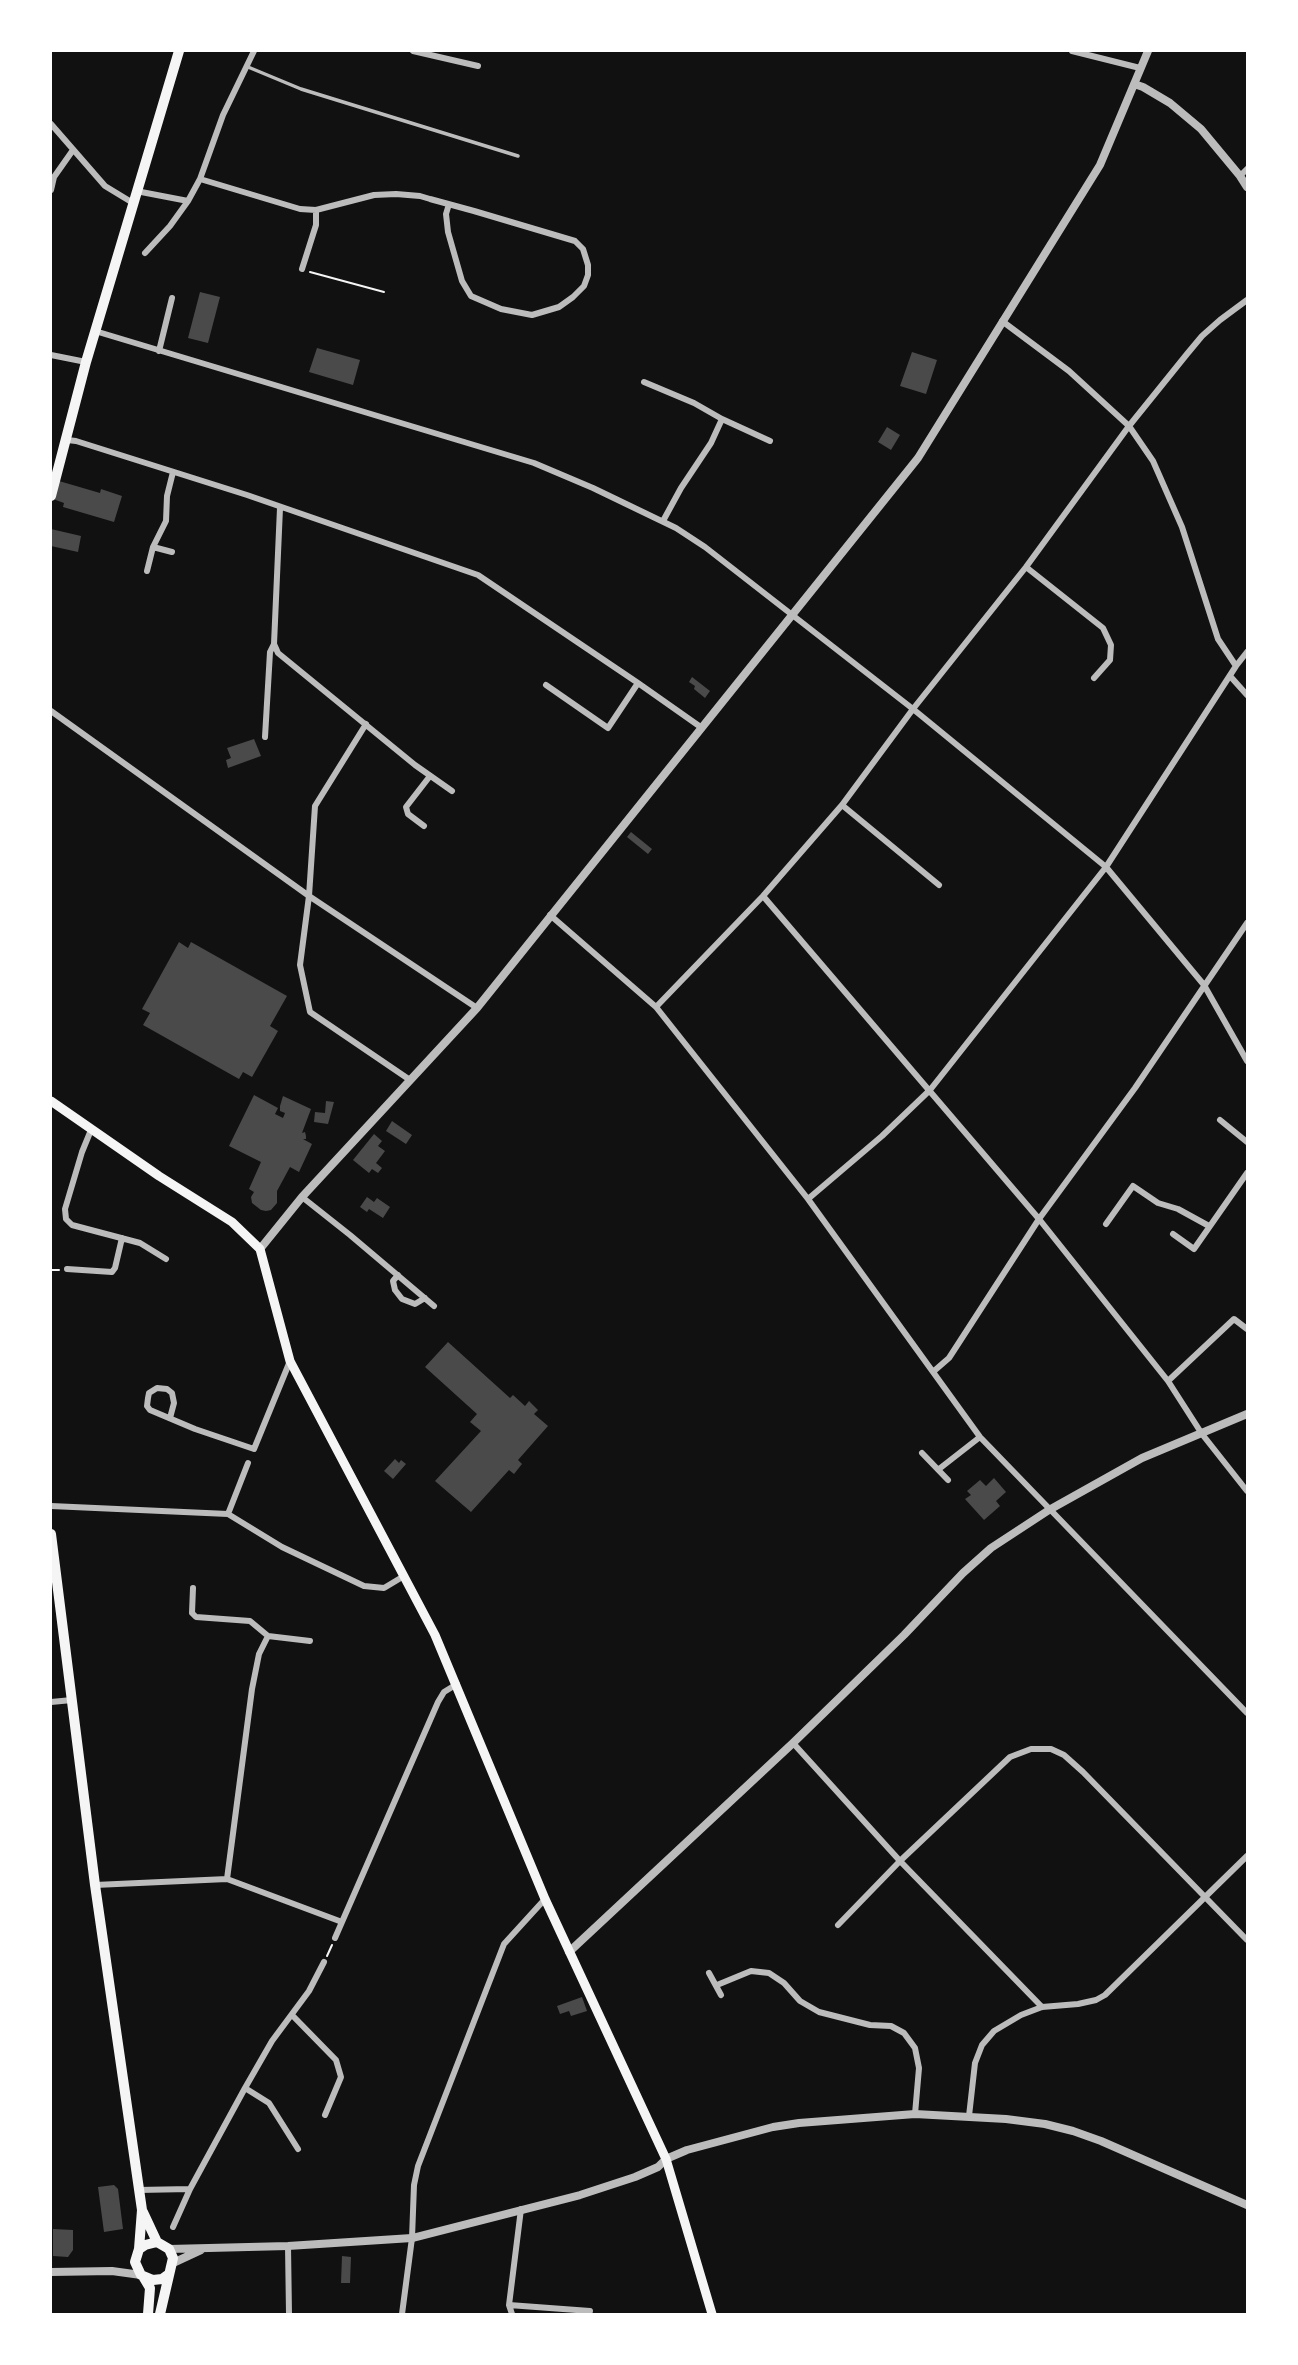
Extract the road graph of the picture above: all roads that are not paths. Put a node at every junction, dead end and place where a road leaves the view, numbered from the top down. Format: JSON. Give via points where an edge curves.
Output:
{"nodes":[{"id":1,"x":179,"y":51,"type":"edge"},
{"id":2,"x":254,"y":51,"type":"edge"},
{"id":3,"x":413,"y":51,"type":"edge"},
{"id":4,"x":1072,"y":51,"type":"edge"},
{"id":5,"x":1148,"y":51,"type":"edge"},
{"id":6,"x":246,"y":66,"type":"junction"},
{"id":7,"x":478,"y":66,"type":"dead end"},
{"id":8,"x":1140,"y":68,"type":"junction"},
{"id":9,"x":1134,"y":84,"type":"junction"},
{"id":10,"x":51,"y":124,"type":"edge"},
{"id":11,"x":73,"y":150,"type":"junction"},
{"id":12,"x":518,"y":156,"type":"dead end"},
{"id":13,"x":1244,"y":172,"type":"edge"},
{"id":14,"x":200,"y":179,"type":"junction"},
{"id":15,"x":1247,"y":187,"type":"edge"},
{"id":16,"x":51,"y":190,"type":"edge"},
{"id":17,"x":136,"y":191,"type":"junction"},
{"id":18,"x":188,"y":201,"type":"junction"},
{"id":19,"x":133,"y":203,"type":"junction"},
{"id":20,"x":449,"y":204,"type":"junction"},
{"id":21,"x":316,"y":210,"type":"junction"},
{"id":22,"x":150,"y":234,"type":"dead end"},
{"id":23,"x":156,"y":240,"type":"junction"},
{"id":24,"x":145,"y":253,"type":"dead end"},
{"id":25,"x":302,"y":270,"type":"road end"},
{"id":26,"x":172,"y":298,"type":"dead end"},
{"id":27,"x":1247,"y":300,"type":"edge"},
{"id":28,"x":1002,"y":321,"type":"junction"},
{"id":29,"x":95,"y":331,"type":"junction"},
{"id":30,"x":159,"y":351,"type":"junction"},
{"id":31,"x":51,"y":355,"type":"edge"},
{"id":32,"x":86,"y":362,"type":"junction"},
{"id":33,"x":644,"y":383,"type":"dead end"},
{"id":34,"x":722,"y":419,"type":"junction"},
{"id":35,"x":1129,"y":426,"type":"junction"},
{"id":36,"x":71,"y":441,"type":"junction"},
{"id":37,"x":770,"y":441,"type":"dead end"},
{"id":38,"x":55,"y":464,"type":"edge"},
{"id":39,"x":173,"y":472,"type":"junction"},
{"id":40,"x":51,"y":496,"type":"edge"},
{"id":41,"x":280,"y":508,"type":"junction"},
{"id":42,"x":663,"y":522,"type":"junction"},
{"id":43,"x":153,"y":547,"type":"junction"},
{"id":44,"x":172,"y":552,"type":"dead end"},
{"id":45,"x":1026,"y":567,"type":"junction"},
{"id":46,"x":147,"y":571,"type":"dead end"},
{"id":47,"x":792,"y":614,"type":"junction"},
{"id":48,"x":274,"y":644,"type":"junction"},
{"id":49,"x":1247,"y":652,"type":"edge"},
{"id":50,"x":1236,"y":666,"type":"junction"},
{"id":51,"x":1230,"y":676,"type":"junction"},
{"id":52,"x":1094,"y":678,"type":"dead end"},
{"id":53,"x":638,"y":682,"type":"junction"},
{"id":54,"x":546,"y":685,"type":"dead end"},
{"id":55,"x":1247,"y":695,"type":"edge"},
{"id":56,"x":914,"y":709,"type":"junction"},
{"id":57,"x":51,"y":712,"type":"edge"},
{"id":58,"x":366,"y":724,"type":"junction"},
{"id":59,"x":702,"y":729,"type":"junction"},
{"id":60,"x":265,"y":737,"type":"dead end"},
{"id":61,"x":430,"y":776,"type":"junction"},
{"id":62,"x":452,"y":791,"type":"dead end"},
{"id":63,"x":842,"y":805,"type":"junction"},
{"id":64,"x":424,"y":826,"type":"dead end"},
{"id":65,"x":1106,"y":867,"type":"junction"},
{"id":66,"x":939,"y":885,"type":"dead end"},
{"id":67,"x":309,"y":896,"type":"junction"},
{"id":68,"x":764,"y":897,"type":"junction"},
{"id":69,"x":550,"y":915,"type":"junction"},
{"id":70,"x":1247,"y":923,"type":"edge"},
{"id":71,"x":1204,"y":985,"type":"junction"},
{"id":72,"x":656,"y":1007,"type":"junction"},
{"id":73,"x":477,"y":1008,"type":"junction"},
{"id":74,"x":1247,"y":1061,"type":"edge"},
{"id":75,"x":410,"y":1080,"type":"junction"},
{"id":76,"x":930,"y":1090,"type":"junction"},
{"id":77,"x":51,"y":1104,"type":"edge"},
{"id":78,"x":1220,"y":1121,"type":"dead end"},
{"id":79,"x":91,"y":1130,"type":"junction"},
{"id":80,"x":1247,"y":1142,"type":"edge"},
{"id":81,"x":1247,"y":1173,"type":"edge"},
{"id":82,"x":302,"y":1197,"type":"junction"},
{"id":83,"x":808,"y":1199,"type":"junction"},
{"id":84,"x":1039,"y":1219,"type":"junction"},
{"id":85,"x":1106,"y":1224,"type":"dead end"},
{"id":86,"x":1209,"y":1226,"type":"junction"},
{"id":87,"x":1173,"y":1234,"type":"dead end"},
{"id":88,"x":122,"y":1238,"type":"junction"},
{"id":89,"x":260,"y":1249,"type":"junction"},
{"id":90,"x":166,"y":1259,"type":"dead end"},
{"id":91,"x":67,"y":1269,"type":"dead end"},
{"id":92,"x":398,"y":1275,"type":"junction"},
{"id":93,"x":425,"y":1298,"type":"junction"},
{"id":94,"x":434,"y":1306,"type":"dead end"},
{"id":95,"x":1247,"y":1329,"type":"edge"},
{"id":96,"x":290,"y":1361,"type":"junction"},
{"id":97,"x":934,"y":1371,"type":"junction"},
{"id":98,"x":1168,"y":1381,"type":"junction"},
{"id":99,"x":1247,"y":1414,"type":"edge"},
{"id":100,"x":170,"y":1418,"type":"junction"},
{"id":101,"x":1202,"y":1434,"type":"junction"},
{"id":102,"x":980,"y":1437,"type":"junction"},
{"id":103,"x":922,"y":1453,"type":"dead end"},
{"id":104,"x":248,"y":1463,"type":"dead end"},
{"id":105,"x":939,"y":1469,"type":"junction"},
{"id":106,"x":948,"y":1480,"type":"dead end"},
{"id":107,"x":1247,"y":1491,"type":"edge"},
{"id":108,"x":51,"y":1506,"type":"edge"},
{"id":109,"x":1049,"y":1510,"type":"junction"},
{"id":110,"x":228,"y":1514,"type":"junction"},
{"id":111,"x":51,"y":1534,"type":"edge"},
{"id":112,"x":404,"y":1576,"type":"junction"},
{"id":113,"x":193,"y":1588,"type":"dead end"},
{"id":114,"x":268,"y":1636,"type":"junction"},
{"id":115,"x":310,"y":1641,"type":"dead end"},
{"id":116,"x":457,"y":1684,"type":"junction"},
{"id":117,"x":72,"y":1700,"type":"junction"},
{"id":118,"x":51,"y":1702,"type":"edge"},
{"id":119,"x":1247,"y":1713,"type":"edge"},
{"id":120,"x":793,"y":1743,"type":"junction"},
{"id":121,"x":1247,"y":1856,"type":"edge"},
{"id":122,"x":900,"y":1861,"type":"junction"},
{"id":123,"x":228,"y":1879,"type":"junction"},
{"id":124,"x":95,"y":1885,"type":"junction"},
{"id":125,"x":1205,"y":1896,"type":"junction"},
{"id":126,"x":545,"y":1899,"type":"junction"},
{"id":127,"x":342,"y":1922,"type":"junction"},
{"id":128,"x":838,"y":1925,"type":"dead end"},
{"id":129,"x":335,"y":1938,"type":"road end"},
{"id":130,"x":1247,"y":1940,"type":"edge"},
{"id":131,"x":569,"y":1952,"type":"junction"},
{"id":132,"x":324,"y":1962,"type":"road end"},
{"id":133,"x":709,"y":1973,"type":"dead end"},
{"id":134,"x":717,"y":1985,"type":"junction"},
{"id":135,"x":721,"y":1995,"type":"dead end"},
{"id":136,"x":1042,"y":2007,"type":"junction"},
{"id":137,"x":292,"y":2015,"type":"junction"},
{"id":138,"x":245,"y":2088,"type":"junction"},
{"id":139,"x":915,"y":2113,"type":"junction"},
{"id":140,"x":325,"y":2115,"type":"dead end"},
{"id":141,"x":969,"y":2116,"type":"junction"},
{"id":142,"x":298,"y":2149,"type":"dead end"},
{"id":143,"x":666,"y":2159,"type":"junction"},
{"id":144,"x":190,"y":2189,"type":"junction"},
{"id":145,"x":138,"y":2190,"type":"junction"},
{"id":146,"x":1247,"y":2205,"type":"edge"},
{"id":147,"x":521,"y":2209,"type":"junction"},
{"id":148,"x":142,"y":2210,"type":"junction"},
{"id":149,"x":173,"y":2227,"type":"dead end"},
{"id":150,"x":411,"y":2238,"type":"junction"},
{"id":151,"x":157,"y":2242,"type":"junction"},
{"id":152,"x":288,"y":2246,"type":"junction"},
{"id":153,"x":206,"y":2248,"type":"junction"},
{"id":154,"x":139,"y":2249,"type":"junction"},
{"id":155,"x":169,"y":2249,"type":"junction"},
{"id":156,"x":135,"y":2262,"type":"junction"},
{"id":157,"x":171,"y":2268,"type":"junction"},
{"id":158,"x":112,"y":2271,"type":"junction"},
{"id":159,"x":51,"y":2272,"type":"edge"},
{"id":160,"x":142,"y":2276,"type":"junction"},
{"id":161,"x":509,"y":2305,"type":"junction"},
{"id":162,"x":590,"y":2311,"type":"dead end"},
{"id":163,"x":148,"y":2314,"type":"edge"},
{"id":164,"x":160,"y":2314,"type":"edge"},
{"id":165,"x":289,"y":2314,"type":"edge"},
{"id":166,"x":402,"y":2314,"type":"edge"},
{"id":167,"x":512,"y":2314,"type":"edge"},
{"id":168,"x":712,"y":2314,"type":"edge"}],
"edges":[{"from":1,"to":17,"type":"highway"},
{"from":2,"to":6,"type":"street"},
{"from":3,"to":7,"type":"street"},
{"from":4,"to":8,"type":"street"},
{"from":5,"to":8,"type":"street"},
{"from":6,"to":12,"type":"lane","via":[[301,89]]},
{"from":6,"to":14,"type":"street"},
{"from":8,"to":9,"type":"street"},
{"from":9,"to":13,"type":"street","via":[[1170,103]]},
{"from":9,"to":28,"type":"street","via":[[1100,165]]},
{"from":10,"to":11,"type":"street"},
{"from":11,"to":16,"type":"street","via":[[54,177]]},
{"from":11,"to":19,"type":"street","via":[[105,186]]},
{"from":13,"to":15,"type":"street"},
{"from":14,"to":18,"type":"street"},
{"from":14,"to":21,"type":"street"},
{"from":17,"to":18,"type":"street"},
{"from":17,"to":19,"type":"highway"},
{"from":18,"to":23,"type":"street"},
{"from":19,"to":29,"type":"highway"},
{"from":20,"to":20,"type":"street","via":[[575,241],[588,265],[584,286],[559,307],[532,315],[471,296],[448,232]]},
{"from":20,"to":21,"type":"street","via":[[386,194]]},
{"from":21,"to":25,"type":"street"},
{"from":22,"to":23,"type":"street"},
{"from":23,"to":24,"type":"street"},
{"from":26,"to":30,"type":"street"},
{"from":27,"to":35,"type":"street","via":[[1202,336]]},
{"from":28,"to":35,"type":"street","via":[[1069,371]]},
{"from":28,"to":47,"type":"street","via":[[918,458]]},
{"from":29,"to":30,"type":"street"},
{"from":29,"to":32,"type":"highway"},
{"from":30,"to":42,"type":"street","via":[[534,463]]},
{"from":31,"to":32,"type":"street"},
{"from":32,"to":36,"type":"highway"},
{"from":33,"to":34,"type":"street"},
{"from":34,"to":37,"type":"street"},
{"from":34,"to":42,"type":"street"},
{"from":35,"to":45,"type":"street"},
{"from":35,"to":50,"type":"street","via":[[1153,461],[1182,527],[1218,639]]},
{"from":36,"to":38,"type":"highway"},
{"from":36,"to":39,"type":"street"},
{"from":38,"to":40,"type":"highway"},
{"from":39,"to":41,"type":"street"},
{"from":39,"to":43,"type":"street","via":[[166,521]]},
{"from":41,"to":48,"type":"street"},
{"from":41,"to":53,"type":"street","via":[[485,578]]},
{"from":42,"to":47,"type":"street","via":[[705,547]]},
{"from":43,"to":44,"type":"street"},
{"from":43,"to":46,"type":"street"},
{"from":45,"to":52,"type":"street","via":[[1102,628],[1111,645],[1110,660]]},
{"from":45,"to":56,"type":"street"},
{"from":47,"to":56,"type":"street"},
{"from":47,"to":59,"type":"street"},
{"from":48,"to":58,"type":"street","via":[[286,660]]},
{"from":48,"to":60,"type":"street"},
{"from":49,"to":50,"type":"street"},
{"from":50,"to":51,"type":"street"},
{"from":51,"to":55,"type":"street"},
{"from":51,"to":65,"type":"street"},
{"from":53,"to":54,"type":"street","via":[[608,728]]},
{"from":53,"to":59,"type":"street"},
{"from":56,"to":63,"type":"street"},
{"from":56,"to":65,"type":"street"},
{"from":57,"to":67,"type":"street"},
{"from":58,"to":61,"type":"street"},
{"from":58,"to":67,"type":"street","via":[[315,806]]},
{"from":59,"to":69,"type":"street"},
{"from":61,"to":62,"type":"street"},
{"from":61,"to":64,"type":"street","via":[[406,807]]},
{"from":63,"to":66,"type":"street"},
{"from":63,"to":68,"type":"street"},
{"from":65,"to":71,"type":"street"},
{"from":65,"to":76,"type":"street"},
{"from":67,"to":73,"type":"street"},
{"from":67,"to":75,"type":"street","via":[[300,965],[310,1013]]},
{"from":68,"to":72,"type":"street"},
{"from":68,"to":76,"type":"street"},
{"from":69,"to":72,"type":"street"},
{"from":69,"to":73,"type":"street"},
{"from":70,"to":71,"type":"street"},
{"from":71,"to":74,"type":"street"},
{"from":71,"to":84,"type":"street"},
{"from":72,"to":83,"type":"street"},
{"from":73,"to":75,"type":"street"},
{"from":75,"to":82,"type":"street"},
{"from":76,"to":83,"type":"street"},
{"from":76,"to":84,"type":"street"},
{"from":77,"to":79,"type":"main road"},
{"from":78,"to":80,"type":"street"},
{"from":79,"to":88,"type":"street","via":[[64,1214],[72,1225]]},
{"from":79,"to":89,"type":"main road","via":[[232,1222]]},
{"from":81,"to":86,"type":"street"},
{"from":82,"to":89,"type":"street"},
{"from":82,"to":92,"type":"street"},
{"from":83,"to":97,"type":"street"},
{"from":84,"to":97,"type":"street","via":[[949,1358]]},
{"from":84,"to":98,"type":"street"},
{"from":85,"to":86,"type":"street","via":[[1133,1186]]},
{"from":86,"to":87,"type":"street","via":[[1194,1249]]},
{"from":88,"to":90,"type":"street"},
{"from":88,"to":91,"type":"street","via":[[112,1272]]},
{"from":89,"to":96,"type":"main road"},
{"from":92,"to":93,"type":"street"},
{"from":92,"to":93,"type":"street","via":[[393,1280],[402,1299],[415,1304]]},
{"from":93,"to":94,"type":"street"},
{"from":95,"to":98,"type":"street","via":[[1234,1319]]},
{"from":96,"to":100,"type":"street","via":[[254,1449]]},
{"from":96,"to":112,"type":"main road"},
{"from":97,"to":102,"type":"street"},
{"from":98,"to":101,"type":"street"},
{"from":99,"to":101,"type":"street"},
{"from":100,"to":100,"type":"street","via":[[172,1393],[157,1388],[149,1393],[147,1406]]},
{"from":101,"to":107,"type":"street"},
{"from":101,"to":109,"type":"street","via":[[1142,1458]]},
{"from":102,"to":105,"type":"street"},
{"from":102,"to":109,"type":"street"},
{"from":103,"to":105,"type":"street"},
{"from":104,"to":110,"type":"street"},
{"from":105,"to":106,"type":"street"},
{"from":108,"to":110,"type":"street"},
{"from":109,"to":119,"type":"street"},
{"from":109,"to":120,"type":"street","via":[[962,1573]]},
{"from":110,"to":112,"type":"street","via":[[282,1547],[364,1586],[384,1588]]},
{"from":111,"to":117,"type":"highway"},
{"from":112,"to":116,"type":"main road"},
{"from":113,"to":114,"type":"street","via":[[192,1614],[196,1617],[250,1621]]},
{"from":114,"to":115,"type":"street"},
{"from":114,"to":123,"type":"street","via":[[252,1689]]},
{"from":116,"to":126,"type":"main road"},
{"from":116,"to":127,"type":"street","via":[[438,1702]]},
{"from":117,"to":118,"type":"street"},
{"from":117,"to":124,"type":"highway"},
{"from":120,"to":122,"type":"street"},
{"from":120,"to":131,"type":"street"},
{"from":121,"to":125,"type":"street"},
{"from":122,"to":125,"type":"street","via":[[1010,1757],[1031,1749],[1051,1749],[1083,1772]]},
{"from":122,"to":128,"type":"street"},
{"from":122,"to":136,"type":"street"},
{"from":123,"to":124,"type":"street"},
{"from":123,"to":127,"type":"street"},
{"from":124,"to":145,"type":"highway"},
{"from":125,"to":130,"type":"street"},
{"from":125,"to":136,"type":"street","via":[[1105,1995],[1078,2004]]},
{"from":126,"to":131,"type":"main road"},
{"from":126,"to":150,"type":"street","via":[[504,1944],[495,1965],[418,2166]]},
{"from":127,"to":129,"type":"street"},
{"from":131,"to":143,"type":"main road"},
{"from":132,"to":137,"type":"street"},
{"from":133,"to":134,"type":"street"},
{"from":134,"to":135,"type":"street"},
{"from":134,"to":139,"type":"street","via":[[751,1971],[769,1973],[819,2012],[891,2026],[904,2033],[915,2048],[919,2067]]},
{"from":136,"to":141,"type":"street","via":[[995,2031],[982,2045],[972,2076]]},
{"from":137,"to":138,"type":"street"},
{"from":137,"to":140,"type":"street","via":[[336,2060],[341,2077]]},
{"from":138,"to":142,"type":"street","via":[[269,2103]]},
{"from":138,"to":144,"type":"street"},
{"from":139,"to":141,"type":"street"},
{"from":139,"to":143,"type":"street","via":[[773,2127]]},
{"from":141,"to":146,"type":"street","via":[[1073,2131]]},
{"from":143,"to":147,"type":"street","via":[[635,2177]]},
{"from":143,"to":168,"type":"main road"},
{"from":144,"to":145,"type":"street"},
{"from":144,"to":149,"type":"street"},
{"from":145,"to":148,"type":"highway"},
{"from":147,"to":150,"type":"street"},
{"from":147,"to":161,"type":"street"},
{"from":148,"to":151,"type":"highway"},
{"from":148,"to":154,"type":"highway"},
{"from":150,"to":152,"type":"street"},
{"from":150,"to":166,"type":"street"},
{"from":151,"to":154,"type":"highway"},
{"from":151,"to":155,"type":"highway"},
{"from":152,"to":153,"type":"street"},
{"from":152,"to":165,"type":"street"},
{"from":153,"to":155,"type":"street"},
{"from":153,"to":157,"type":"street"},
{"from":154,"to":156,"type":"highway"},
{"from":155,"to":157,"type":"highway"},
{"from":156,"to":158,"type":"street"},
{"from":156,"to":160,"type":"highway"},
{"from":157,"to":160,"type":"highway","via":[[158,2280]]},
{"from":157,"to":164,"type":"highway"},
{"from":158,"to":159,"type":"street"},
{"from":158,"to":160,"type":"street"},
{"from":160,"to":163,"type":"highway","via":[[150,2288]]},
{"from":161,"to":162,"type":"street"},
{"from":161,"to":167,"type":"street"}]}
